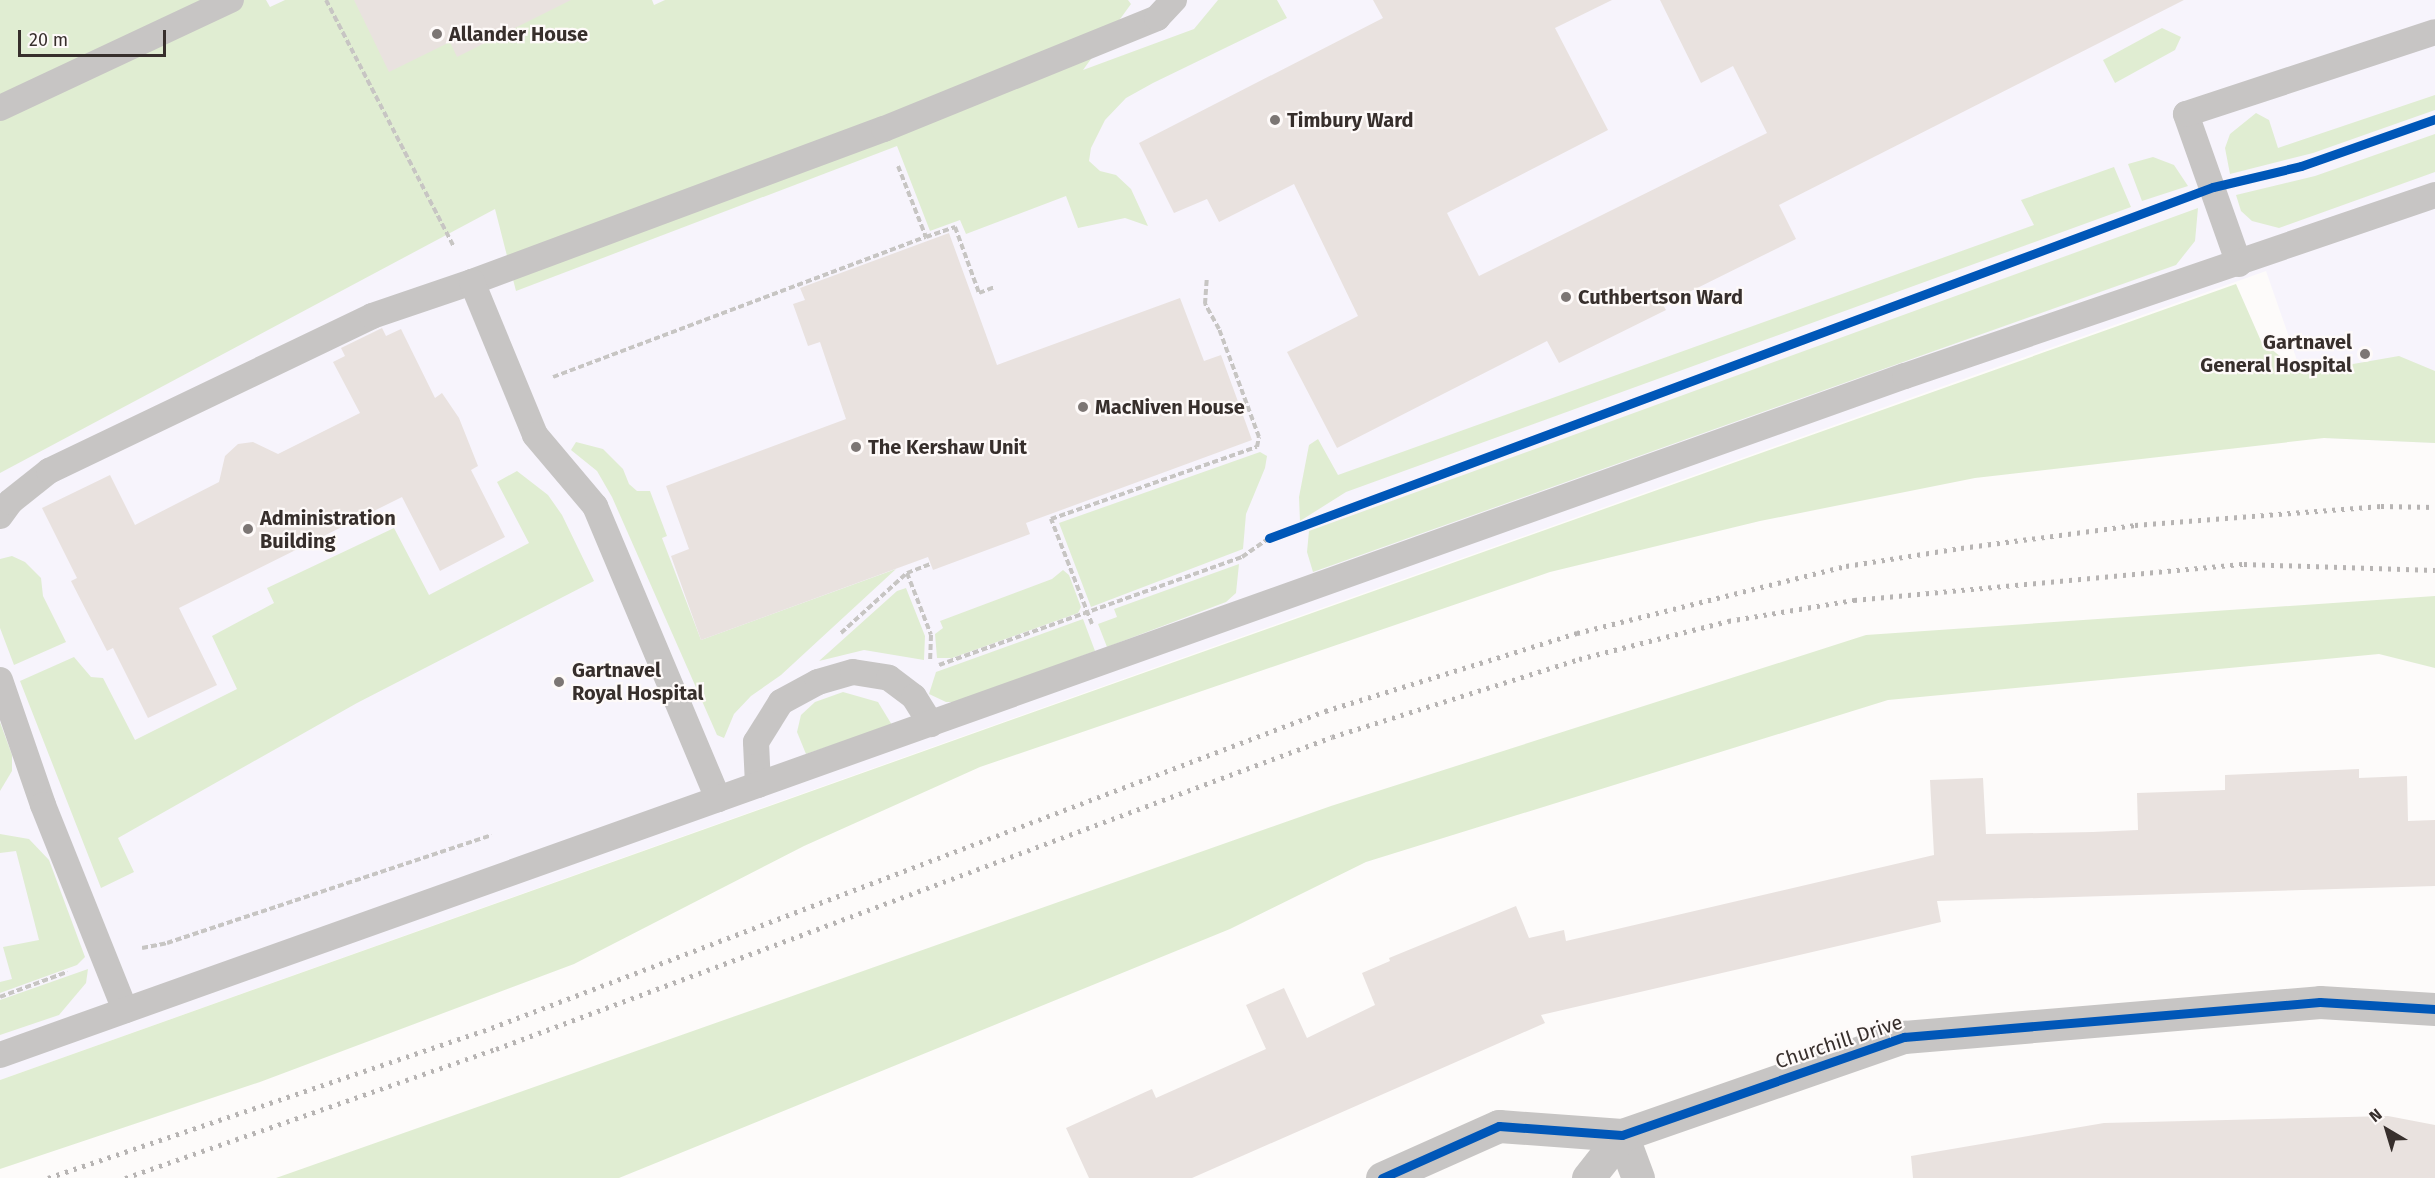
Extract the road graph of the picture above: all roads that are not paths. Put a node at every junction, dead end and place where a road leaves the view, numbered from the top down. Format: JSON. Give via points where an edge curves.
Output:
{"nodes":[{"id":1,"x":231,"y":0,"type":"edge"},
{"id":2,"x":1174,"y":0,"type":"edge"},
{"id":3,"x":2435,"y":32,"type":"edge"},
{"id":4,"x":0,"y":108,"type":"edge"},
{"id":5,"x":2435,"y":195,"type":"edge"},
{"id":6,"x":2239,"y":264,"type":"junction"},
{"id":7,"x":472,"y":282,"type":"junction"},
{"id":8,"x":0,"y":516,"type":"edge"},
{"id":9,"x":0,"y":680,"type":"edge"},
{"id":10,"x":931,"y":724,"type":"junction"},
{"id":11,"x":758,"y":785,"type":"junction"},
{"id":12,"x":718,"y":799,"type":"junction"},
{"id":13,"x":126,"y":1010,"type":"junction"},
{"id":14,"x":2435,"y":1010,"type":"edge"},
{"id":15,"x":0,"y":1054,"type":"edge"},
{"id":16,"x":1622,"y":1136,"type":"junction"},
{"id":17,"x":1382,"y":1178,"type":"edge"},
{"id":18,"x":1588,"y":1178,"type":"edge"},
{"id":19,"x":1638,"y":1178,"type":"edge"}],
"edges":[{"from":1,"to":4,"type":"lane"},
{"from":2,"to":7,"type":"lane","via":[[1157,18],[884,129]]},
{"from":3,"to":6,"type":"lane","via":[[2186,114]]},
{"from":5,"to":6,"type":"lane"},
{"from":6,"to":10,"type":"lane","via":[[1905,376]]},
{"from":7,"to":8,"type":"lane","via":[[372,316],[49,471],[10,502]]},
{"from":7,"to":12,"type":"lane","via":[[514,392],[542,444],[595,506]]},
{"from":9,"to":13,"type":"lane","via":[[43,805]]},
{"from":10,"to":11,"type":"lane"},
{"from":10,"to":11,"type":"lane","via":[[914,697],[889,678],[853,672],[818,681],[781,702],[756,742]]},
{"from":11,"to":12,"type":"lane"},
{"from":12,"to":13,"type":"lane"},
{"from":13,"to":15,"type":"lane"},
{"from":14,"to":16,"type":"street","name":"Churchill Drive","via":[[2320,1002],[1904,1037]]},
{"from":16,"to":17,"type":"street","name":"Churchill Drive","via":[[1499,1126]]},
{"from":16,"to":18,"type":"street"},
{"from":16,"to":19,"type":"street"}]}
